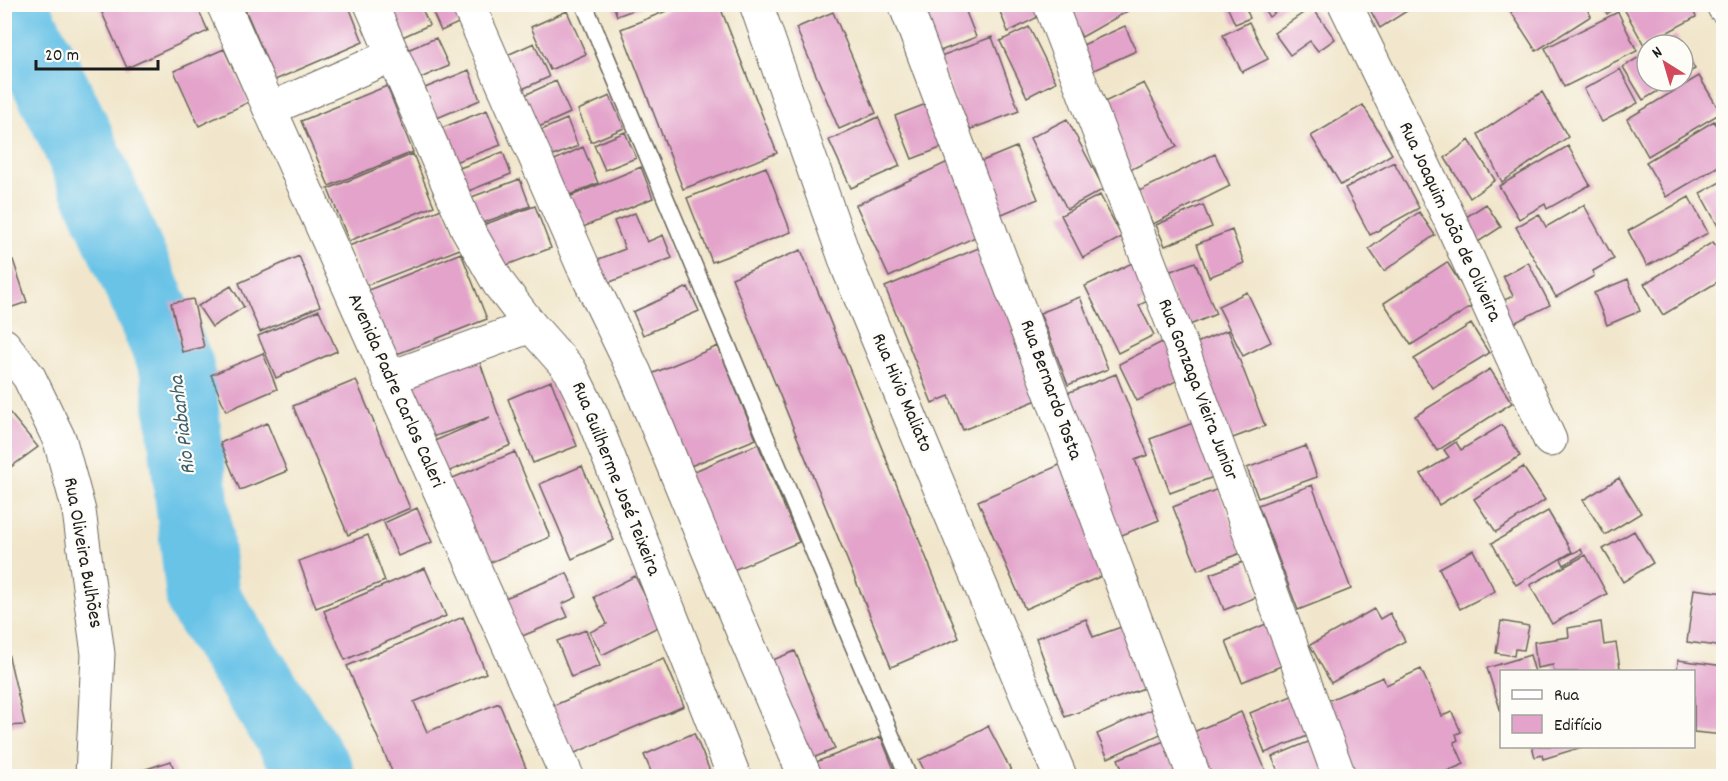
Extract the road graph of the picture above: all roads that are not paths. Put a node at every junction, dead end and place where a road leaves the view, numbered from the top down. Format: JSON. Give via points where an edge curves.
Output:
{"nodes":[{"id":1,"x":223,"y":4,"type":"edge"},
{"id":2,"x":371,"y":4,"type":"edge"},
{"id":3,"x":468,"y":4,"type":"edge"},
{"id":4,"x":584,"y":4,"type":"edge"},
{"id":5,"x":756,"y":4,"type":"edge"},
{"id":6,"x":905,"y":4,"type":"edge"},
{"id":7,"x":1050,"y":4,"type":"edge"},
{"id":8,"x":1345,"y":4,"type":"edge"},
{"id":9,"x":393,"y":55,"type":"junction"},
{"id":10,"x":270,"y":109,"type":"junction"},
{"id":11,"x":531,"y":326,"type":"junction"},
{"id":12,"x":4,"y":345,"type":"edge"},
{"id":13,"x":389,"y":378,"type":"junction"},
{"id":14,"x":1550,"y":440,"type":"dead end"},
{"id":15,"x":92,"y":776,"type":"edge"},
{"id":16,"x":78,"y":777,"type":"edge"},
{"id":17,"x":567,"y":777,"type":"edge"},
{"id":18,"x":734,"y":777,"type":"edge"},
{"id":19,"x":805,"y":777,"type":"edge"},
{"id":20,"x":908,"y":777,"type":"edge"},
{"id":21,"x":1060,"y":777,"type":"edge"},
{"id":22,"x":1194,"y":777,"type":"edge"},
{"id":23,"x":1339,"y":777,"type":"edge"}],
"edges":[{"from":1,"to":10,"type":"street","name":"Avenida Padre Carlos Caleri"},
{"from":2,"to":9,"type":"street","name":"Rua Guilherme José Teixeira"},
{"from":3,"to":19,"type":"street","via":[[582,264],[635,373]]},
{"from":4,"to":20,"type":"lane"},
{"from":5,"to":21,"type":"street","name":"Rua Hivio Maliato","via":[[849,270]]},
{"from":6,"to":22,"type":"street","name":"Rua Bernardo Tosta"},
{"from":7,"to":23,"type":"street","name":"Rua Gonzaga Vieira Junior","via":[[1180,343]]},
{"from":8,"to":14,"type":"street","name":"Rua Joaquim João de Oliveira","via":[[1446,211]]},
{"from":9,"to":10,"type":"street"},
{"from":9,"to":11,"type":"street","name":"Rua Guilherme José Teixeira","via":[[468,228],[499,284]]},
{"from":10,"to":13,"type":"street","name":"Avenida Padre Carlos Caleri"},
{"from":11,"to":13,"type":"street"},
{"from":11,"to":18,"type":"street","name":"Rua Guilherme José Teixeira","via":[[570,370],[592,415]]},
{"from":12,"to":15,"type":"street","name":"Rua Oliveira Bulhões","via":[[29,377],[60,441],[79,512],[98,654]]},
{"from":13,"to":17,"type":"street","name":"Avenida Padre Carlos Caleri"},
{"from":15,"to":16,"type":"street"}]}
